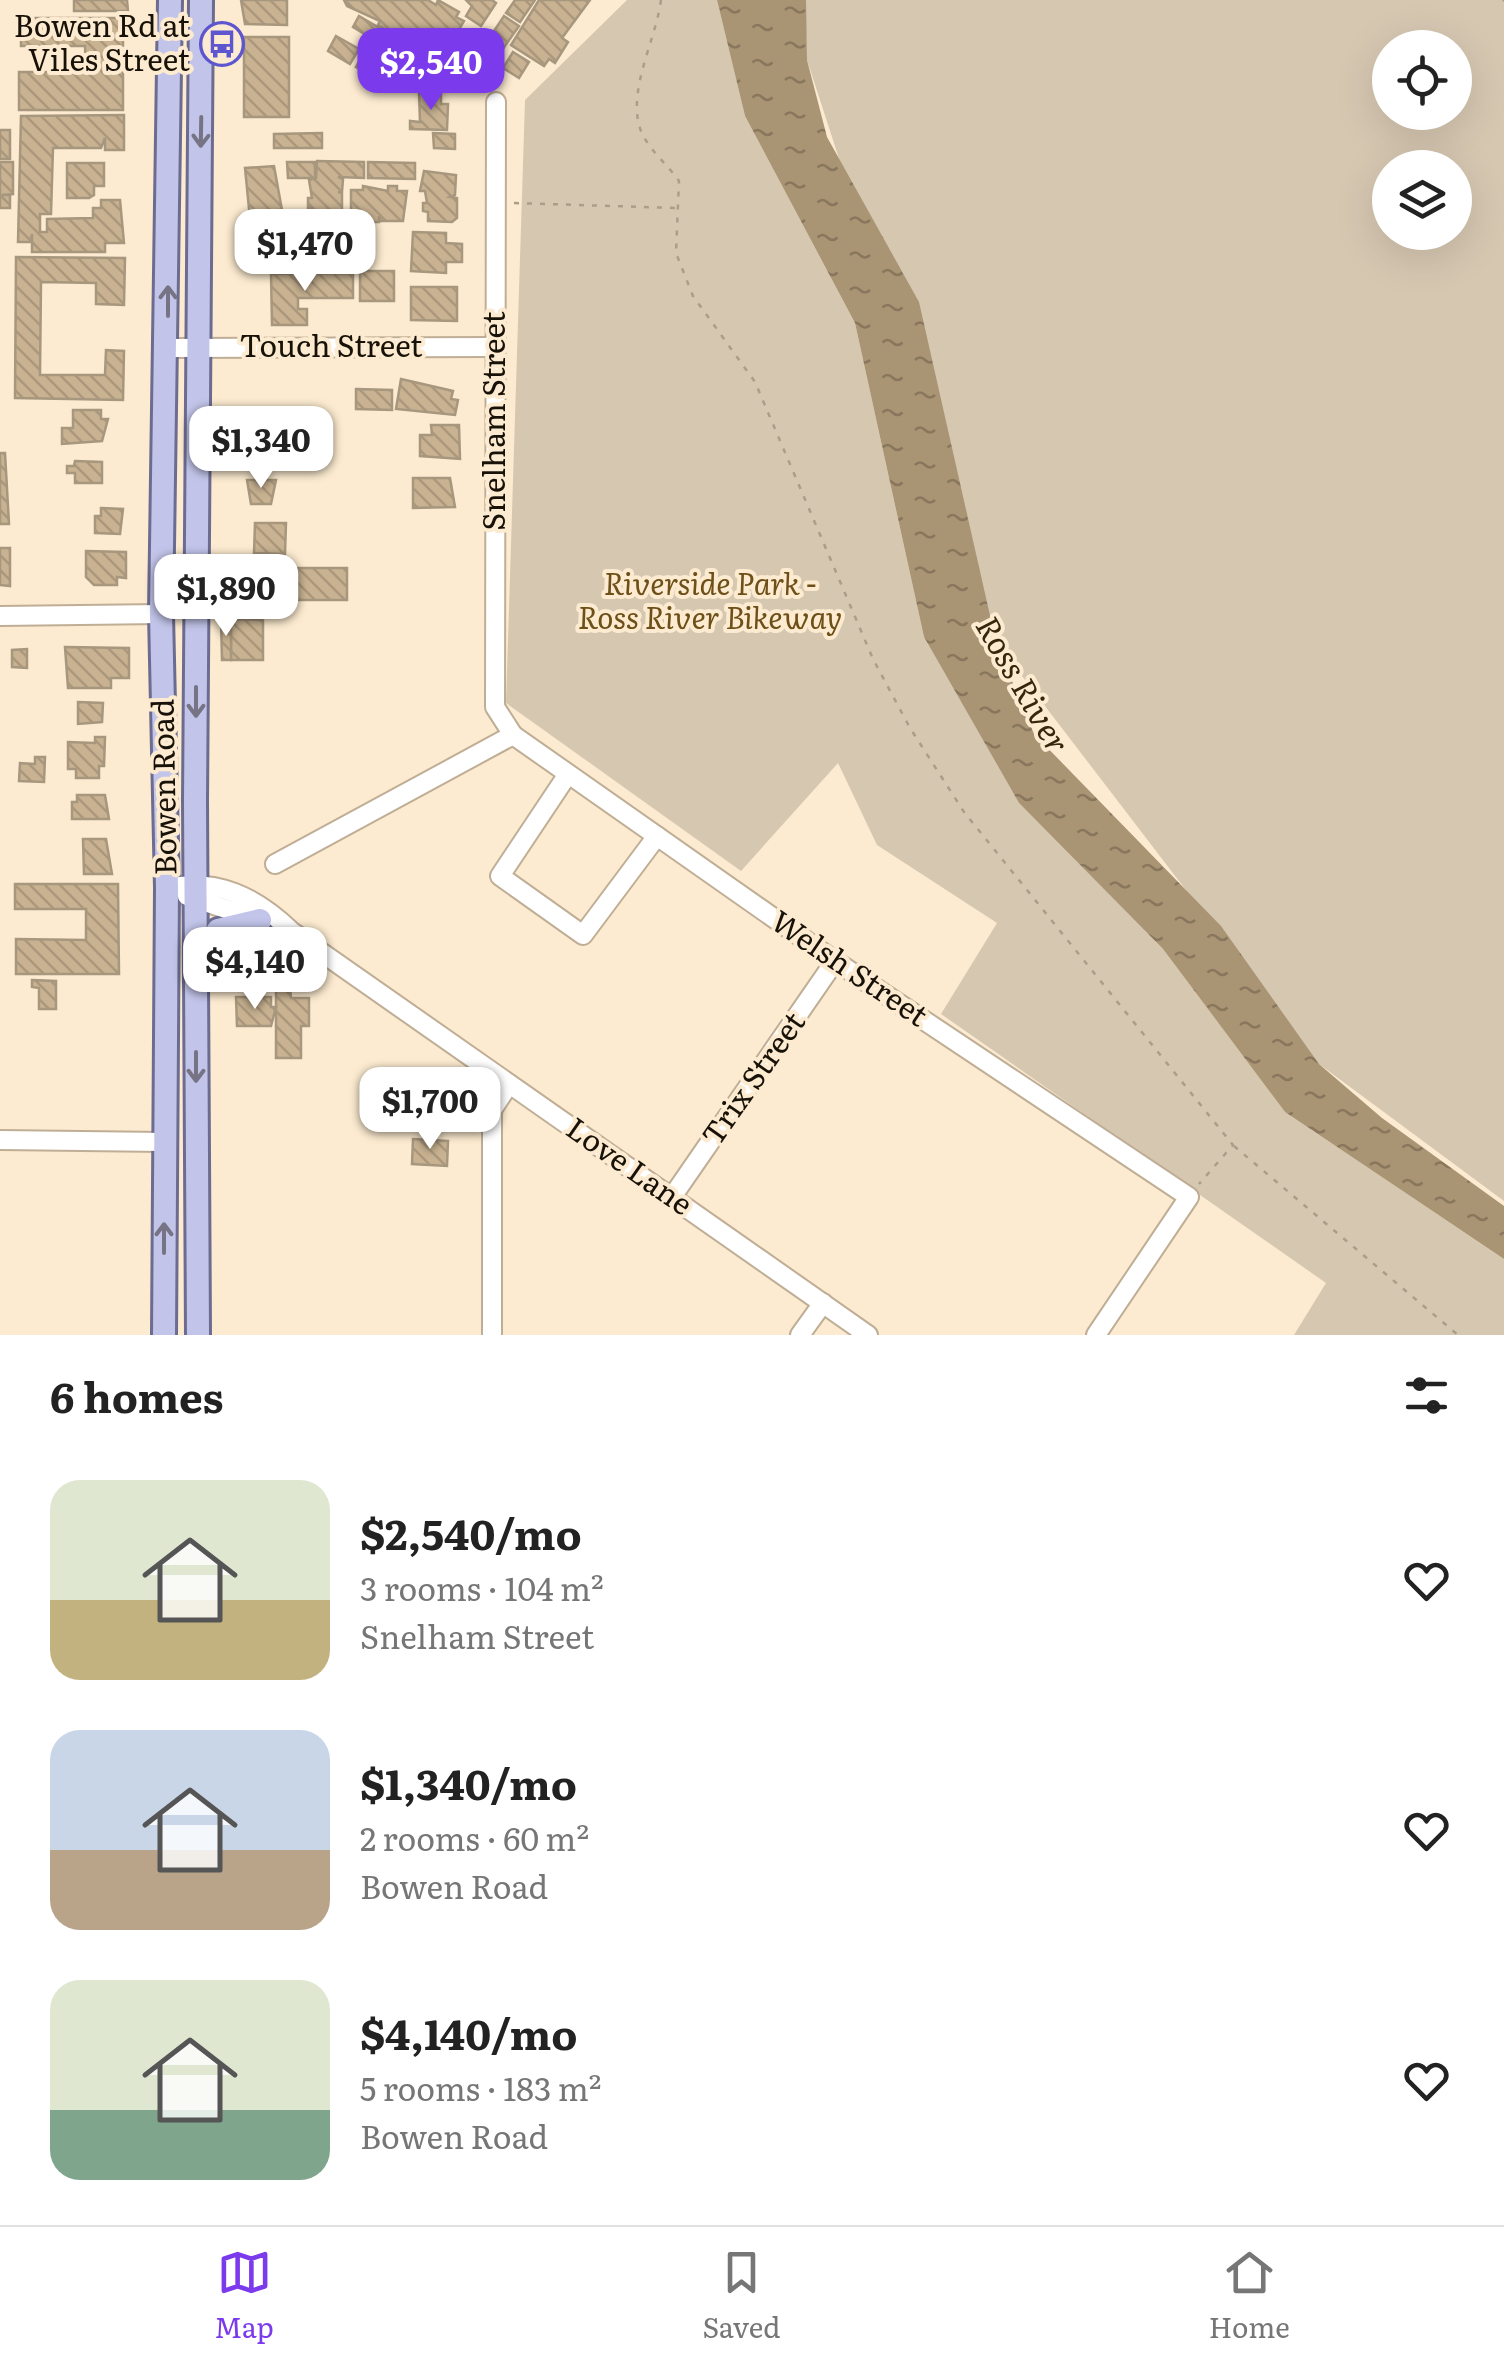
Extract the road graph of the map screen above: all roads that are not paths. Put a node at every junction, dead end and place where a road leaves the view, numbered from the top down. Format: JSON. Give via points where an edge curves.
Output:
{"nodes":[{"id":1,"x":170,"y":0,"type":"edge"},
{"id":2,"x":201,"y":0,"type":"edge"},
{"id":3,"x":496,"y":102,"type":"dead end"},
{"id":4,"x":197,"y":346,"type":"junction"},
{"id":5,"x":494,"y":347,"type":"junction"},
{"id":6,"x":168,"y":348,"type":"junction"},
{"id":7,"x":162,"y":614,"type":"junction"},
{"id":8,"x":0,"y":616,"type":"edge"},
{"id":9,"x":513,"y":735,"type":"junction"},
{"id":10,"x":568,"y":774,"type":"junction"},
{"id":11,"x":657,"y":836,"type":"junction"},
{"id":12,"x":275,"y":864,"type":"dead end"},
{"id":13,"x":167,"y":888,"type":"junction"},
{"id":14,"x":196,"y":891,"type":"junction"},
{"id":15,"x":260,"y":920,"type":"junction"},
{"id":16,"x":291,"y":931,"type":"junction"},
{"id":17,"x":836,"y":961,"type":"junction"},
{"id":18,"x":196,"y":967,"type":"junction"},
{"id":19,"x":509,"y":1084,"type":"junction"},
{"id":20,"x":0,"y":1140,"type":"edge"},
{"id":21,"x":164,"y":1142,"type":"junction"},
{"id":22,"x":672,"y":1197,"type":"junction"},
{"id":23,"x":823,"y":1303,"type":"junction"},
{"id":24,"x":164,"y":1335,"type":"edge"},
{"id":25,"x":198,"y":1335,"type":"edge"},
{"id":26,"x":492,"y":1335,"type":"edge"},
{"id":27,"x":800,"y":1335,"type":"edge"},
{"id":28,"x":868,"y":1335,"type":"edge"},
{"id":29,"x":1096,"y":1335,"type":"edge"}],
"edges":[{"from":6,"to":1,"type":"main road","name":"Bowen Road","one_way":true},
{"from":2,"to":4,"type":"main road","name":"Bowen Road","one_way":true},
{"from":3,"to":5,"type":"street","name":"Snelham Street"},
{"from":4,"to":5,"type":"street","name":"Touch Street"},
{"from":4,"to":6,"type":"street","name":"Touch Street"},
{"from":4,"to":14,"type":"main road","name":"Bowen Road","one_way":true},
{"from":5,"to":9,"type":"street","name":"Snelham Street","via":[[495,707]]},
{"from":6,"to":7,"type":"main road","name":"Bowen Road"},
{"from":7,"to":8,"type":"street"},
{"from":7,"to":13,"type":"main road","name":"Bowen Road"},
{"from":9,"to":10,"type":"street","name":"Welsh Street"},
{"from":9,"to":12,"type":"street"},
{"from":10,"to":11,"type":"street","name":"Welsh Street"},
{"from":10,"to":11,"type":"street","via":[[500,876],[583,935]]},
{"from":11,"to":17,"type":"street","name":"Welsh Street"},
{"from":13,"to":14,"type":"street","name":"Love Lane"},
{"from":13,"to":21,"type":"main road","name":"Bowen Road"},
{"from":14,"to":15,"type":"street","name":"Love Lane"},
{"from":14,"to":16,"type":"street","name":"Love Lane","via":[[218,886],[267,908]]},
{"from":14,"to":18,"type":"main road","name":"Bowen Road"},
{"from":15,"to":16,"type":"street","name":"Love Lane"},
{"from":15,"to":18,"type":"main road","via":[[218,930]]},
{"from":16,"to":19,"type":"street","name":"Love Lane"},
{"from":17,"to":22,"type":"street","name":"Trix Street"},
{"from":17,"to":29,"type":"street","name":"Welsh Street","via":[[1189,1197]]},
{"from":18,"to":25,"type":"main road","name":"Bowen Road","one_way":true},
{"from":19,"to":22,"type":"street","name":"Love Lane"},
{"from":19,"to":26,"type":"street","via":[[492,1110]]},
{"from":20,"to":21,"type":"street"},
{"from":24,"to":21,"type":"main road","name":"Bowen Road","one_way":true},
{"from":22,"to":23,"type":"street","name":"Love Lane"},
{"from":23,"to":27,"type":"street"},
{"from":23,"to":28,"type":"street","name":"Love Lane"}]}
